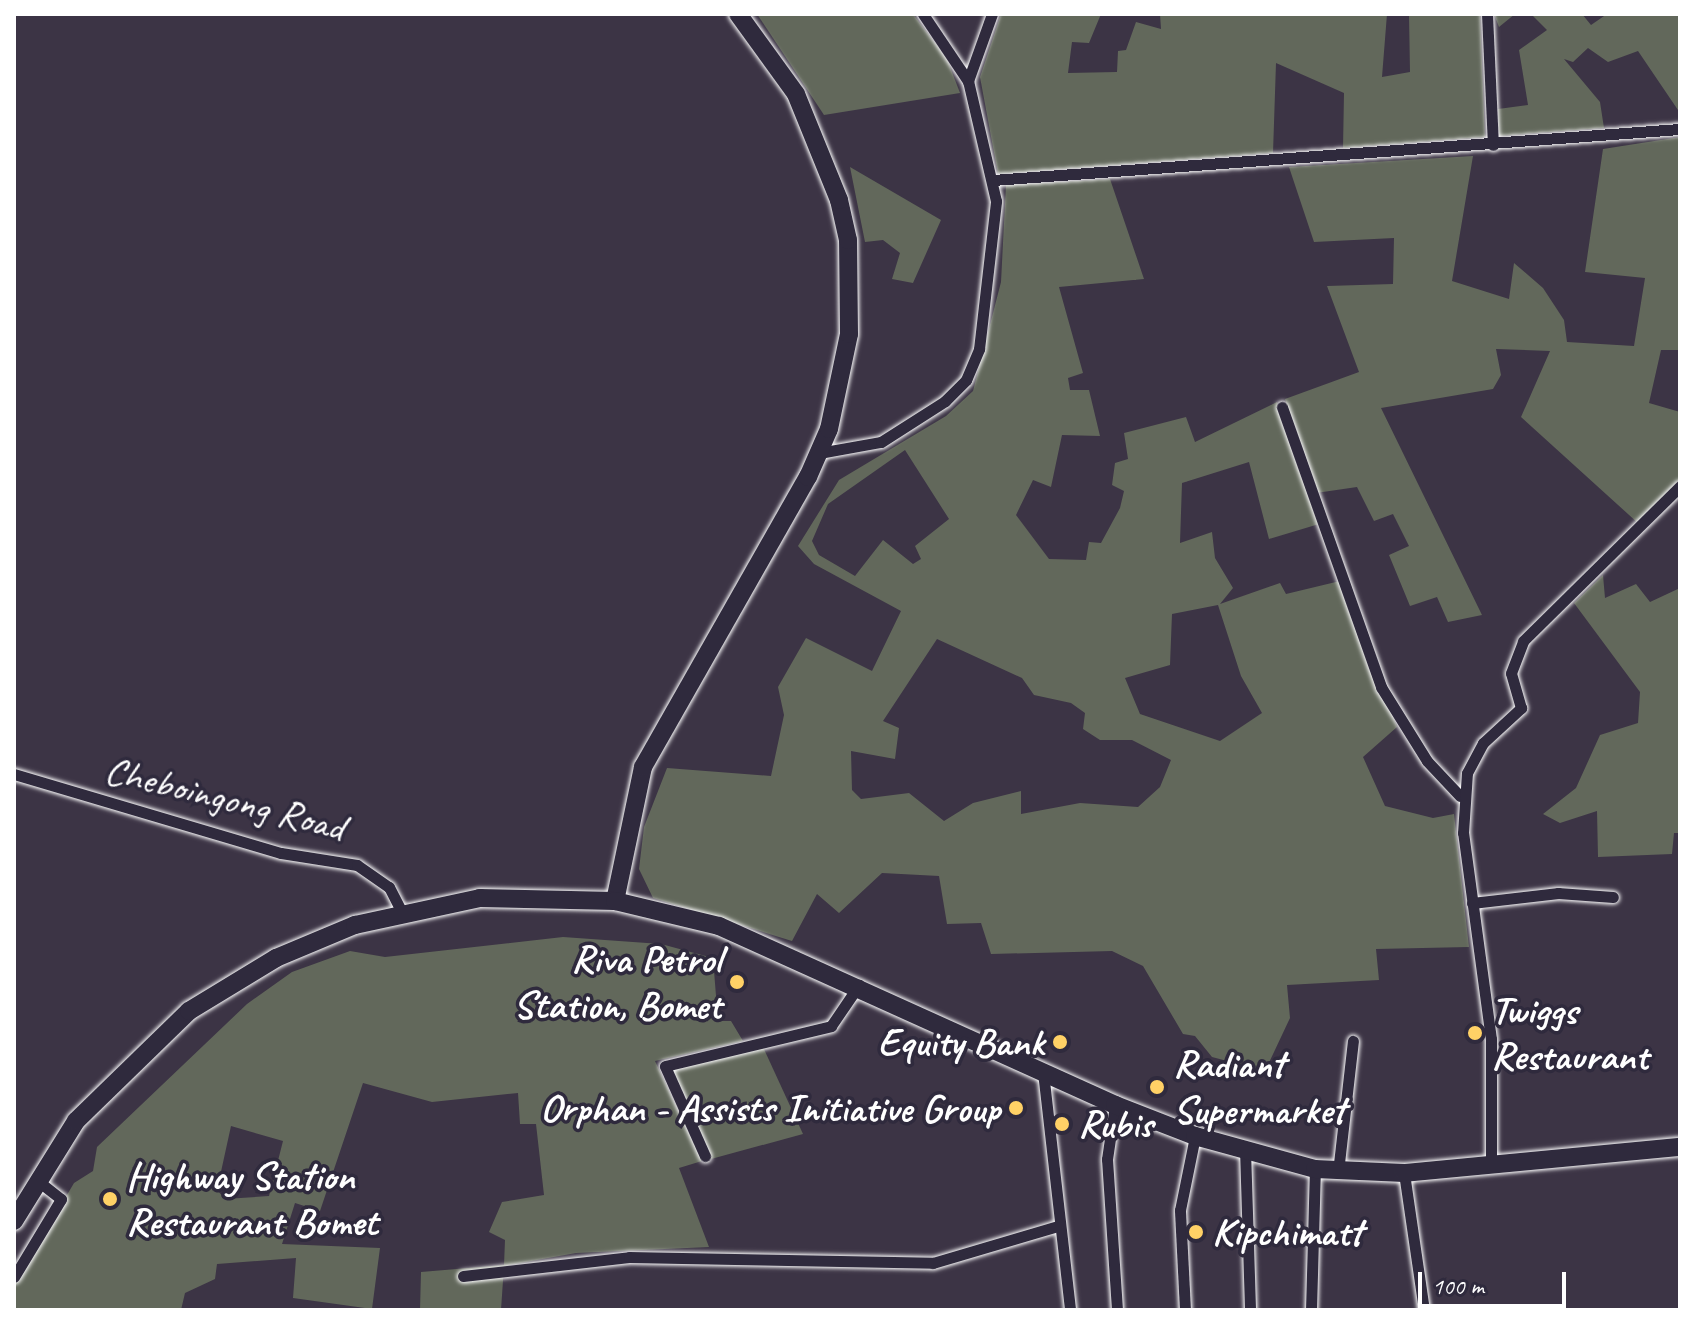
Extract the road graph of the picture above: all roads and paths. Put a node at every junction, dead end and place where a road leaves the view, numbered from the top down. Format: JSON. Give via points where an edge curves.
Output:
{"nodes":[{"id":1,"x":738,"y":14,"type":"edge"},
{"id":2,"x":923,"y":14,"type":"edge"},
{"id":3,"x":992,"y":14,"type":"edge"},
{"id":4,"x":1487,"y":14,"type":"edge"},
{"id":5,"x":968,"y":81,"type":"junction"},
{"id":6,"x":1680,"y":129,"type":"edge"},
{"id":7,"x":1493,"y":145,"type":"junction"},
{"id":8,"x":993,"y":180,"type":"junction"},
{"id":9,"x":1282,"y":407,"type":"dead end"},
{"id":10,"x":819,"y":453,"type":"junction"},
{"id":11,"x":1680,"y":486,"type":"edge"},
{"id":12,"x":14,"y":774,"type":"edge"},
{"id":13,"x":1460,"y":796,"type":"junction"},
{"id":14,"x":1613,"y":897,"type":"dead end"},
{"id":15,"x":615,"y":901,"type":"junction"},
{"id":16,"x":1472,"y":903,"type":"junction"},
{"id":17,"x":401,"y":911,"type":"junction"},
{"id":18,"x":859,"y":984,"type":"junction"},
{"id":19,"x":1353,"y":1041,"type":"dead end"},
{"id":20,"x":1043,"y":1072,"type":"junction"},
{"id":21,"x":1115,"y":1105,"type":"junction"},
{"id":22,"x":1195,"y":1136,"type":"junction"},
{"id":23,"x":1680,"y":1147,"type":"edge"},
{"id":24,"x":1245,"y":1149,"type":"junction"},
{"id":25,"x":705,"y":1156,"type":"dead end"},
{"id":26,"x":1491,"y":1164,"type":"junction"},
{"id":27,"x":1315,"y":1169,"type":"junction"},
{"id":28,"x":1338,"y":1172,"type":"junction"},
{"id":29,"x":1404,"y":1173,"type":"junction"},
{"id":30,"x":37,"y":1180,"type":"junction"},
{"id":31,"x":14,"y":1221,"type":"edge"},
{"id":32,"x":1058,"y":1226,"type":"junction"},
{"id":33,"x":18,"y":1263,"type":"edge"},
{"id":34,"x":463,"y":1276,"type":"dead end"},
{"id":35,"x":14,"y":1277,"type":"edge"},
{"id":36,"x":1070,"y":1310,"type":"edge"},
{"id":37,"x":1117,"y":1310,"type":"edge"},
{"id":38,"x":1185,"y":1310,"type":"edge"},
{"id":39,"x":1250,"y":1310,"type":"edge"},
{"id":40,"x":1311,"y":1310,"type":"edge"},
{"id":41,"x":1424,"y":1310,"type":"edge"}],
"edges":[{"from":1,"to":10,"type":"main road","via":[[805,112],[845,220],[849,334]]},
{"from":2,"to":5,"type":"street"},
{"from":3,"to":5,"type":"street"},
{"from":4,"to":7,"type":"street"},
{"from":5,"to":8,"type":"street"},
{"from":6,"to":7,"type":"street"},
{"from":7,"to":8,"type":"street"},
{"from":8,"to":10,"type":"street","via":[[997,226],[988,310],[966,380],[881,442]]},
{"from":9,"to":13,"type":"street","via":[[1381,687],[1427,761]]},
{"from":10,"to":15,"type":"main road","via":[[649,752],[627,823]]},
{"from":11,"to":13,"type":"street","via":[[1519,647],[1511,673],[1521,708],[1483,743]]},
{"from":12,"to":17,"type":"street","name":"Cheboingong Road","via":[[296,857],[357,865],[389,887]]},
{"from":13,"to":16,"type":"street"},
{"from":14,"to":16,"type":"street","via":[[1558,893]]},
{"from":15,"to":17,"type":"main road","via":[[480,898]]},
{"from":15,"to":18,"type":"main road","via":[[758,940]]},
{"from":16,"to":26,"type":"street","via":[[1490,1011]]},
{"from":17,"to":30,"type":"main road","via":[[276,958],[189,1011],[96,1097]]},
{"from":18,"to":20,"type":"main road"},
{"from":18,"to":25,"type":"street","via":[[831,1026],[665,1066]]},
{"from":19,"to":28,"type":"street"},
{"from":20,"to":21,"type":"main road"},
{"from":20,"to":32,"type":"street"},
{"from":21,"to":22,"type":"main road"},
{"from":21,"to":37,"type":"street","via":[[1107,1159]]},
{"from":22,"to":24,"type":"main road"},
{"from":22,"to":38,"type":"street","via":[[1180,1210]]},
{"from":23,"to":26,"type":"main road"},
{"from":24,"to":27,"type":"main road"},
{"from":24,"to":39,"type":"street"},
{"from":26,"to":29,"type":"main road"},
{"from":27,"to":28,"type":"main road"},
{"from":27,"to":40,"type":"street"},
{"from":28,"to":29,"type":"main road"},
{"from":29,"to":41,"type":"street"},
{"from":30,"to":31,"type":"main road"},
{"from":30,"to":33,"type":"street","via":[[61,1199]]},
{"from":32,"to":34,"type":"street","via":[[933,1263],[629,1257]]},
{"from":32,"to":36,"type":"street"},
{"from":33,"to":35,"type":"street"}]}
